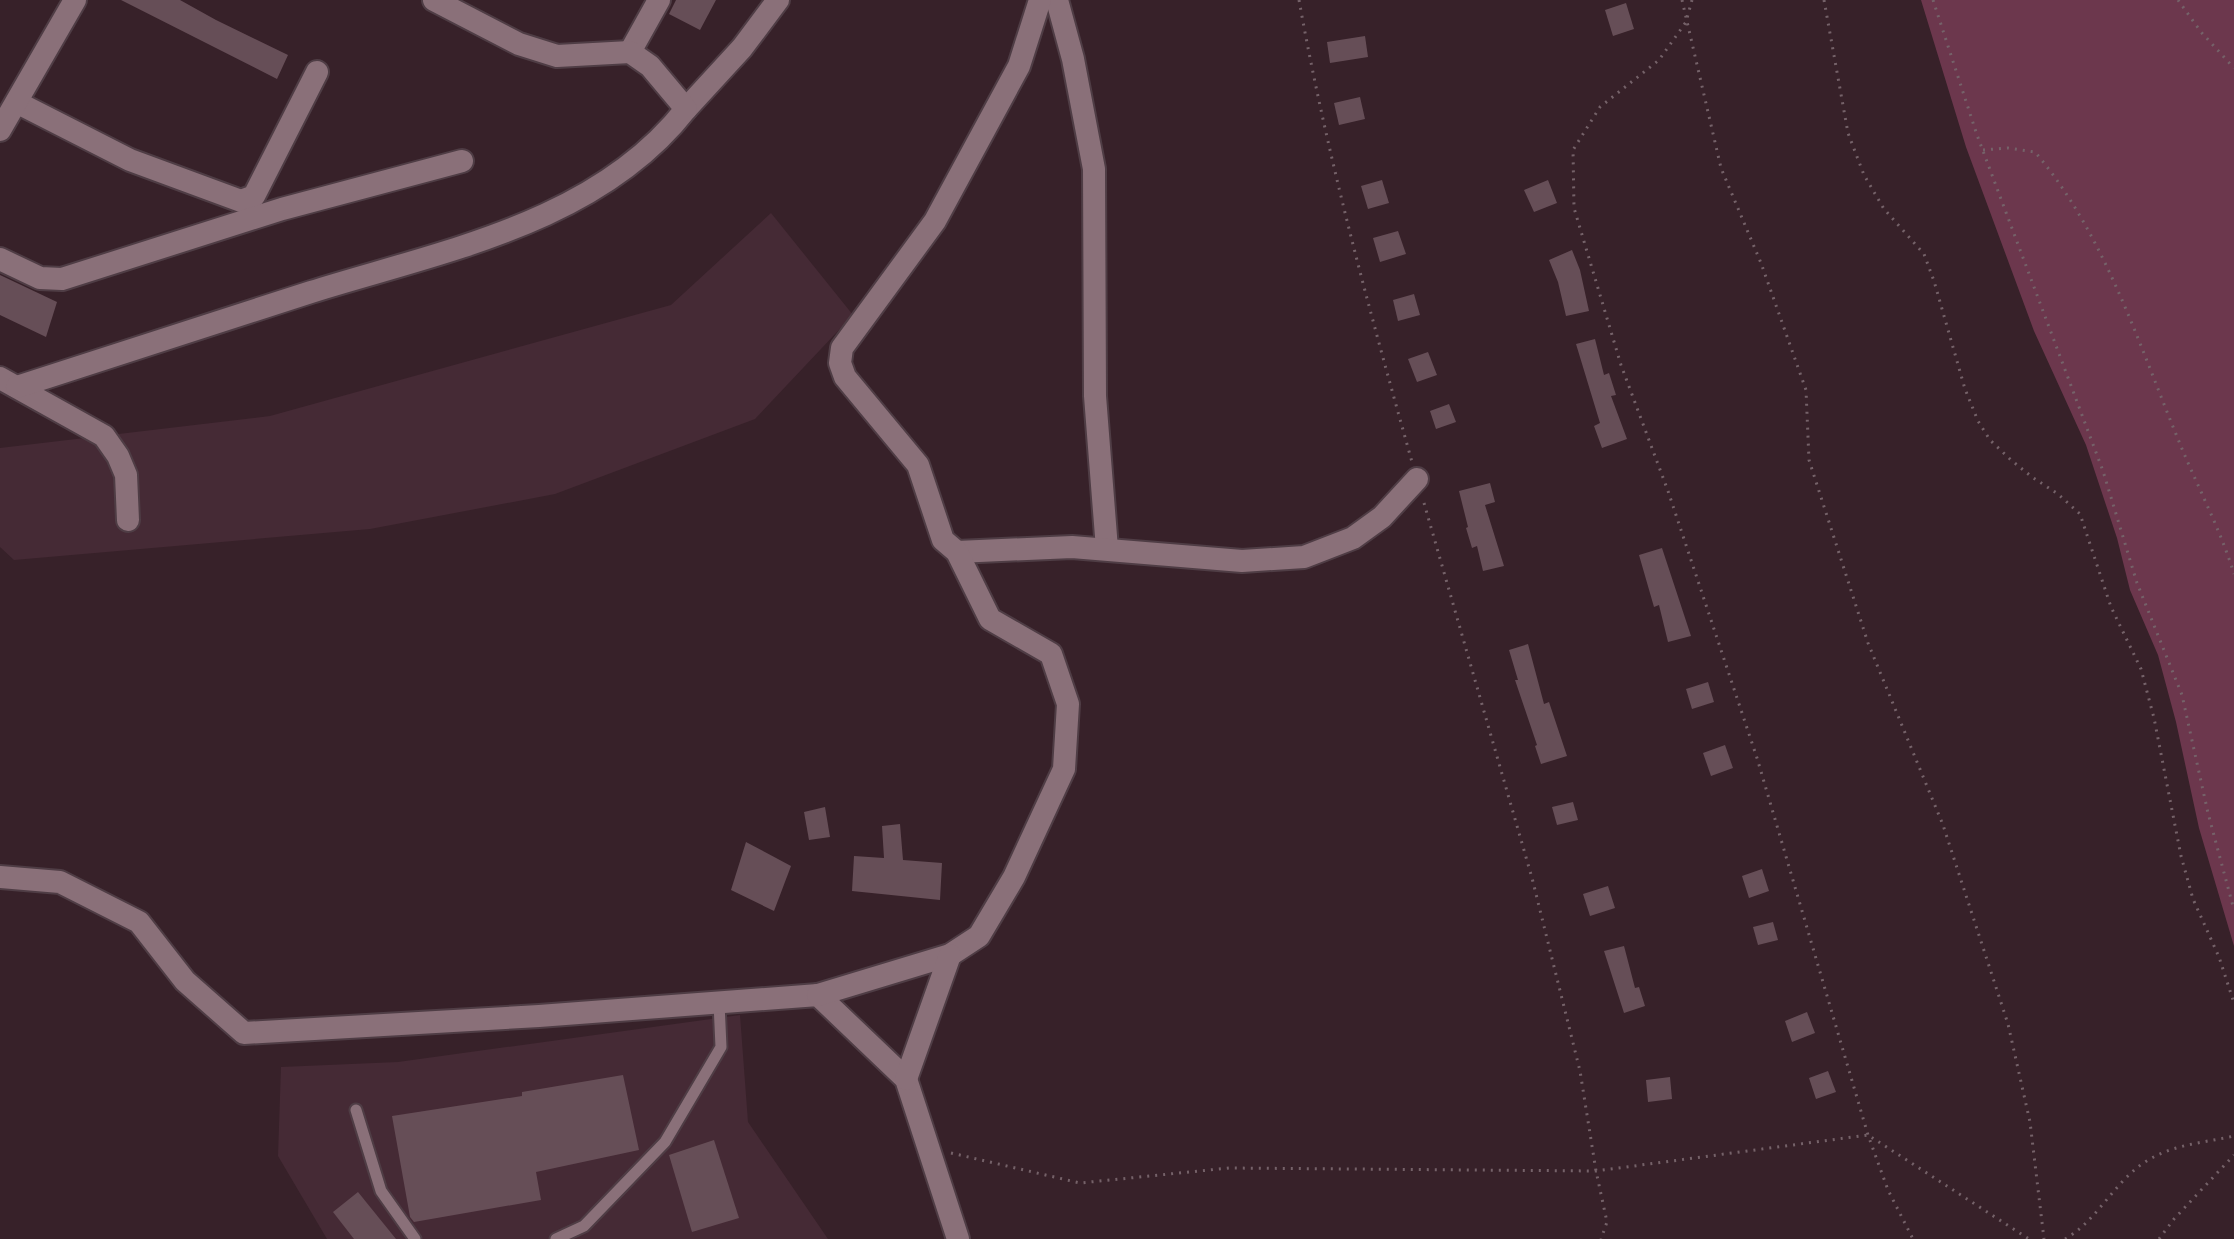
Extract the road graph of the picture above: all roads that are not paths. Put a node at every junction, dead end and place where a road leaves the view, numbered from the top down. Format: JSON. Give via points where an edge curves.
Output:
{"nodes":[{"id":1,"x":75,"y":0,"type":"edge"},
{"id":2,"x":434,"y":0,"type":"edge"},
{"id":3,"x":659,"y":0,"type":"edge"},
{"id":4,"x":778,"y":0,"type":"edge"},
{"id":5,"x":1040,"y":0,"type":"edge"},
{"id":6,"x":1057,"y":0,"type":"edge"},
{"id":7,"x":630,"y":52,"type":"junction"},
{"id":8,"x":317,"y":72,"type":"dead end"},
{"id":9,"x":18,"y":103,"type":"junction"},
{"id":10,"x":686,"y":109,"type":"junction"},
{"id":11,"x":0,"y":130,"type":"edge"},
{"id":12,"x":462,"y":161,"type":"dead end"},
{"id":13,"x":0,"y":259,"type":"edge"},
{"id":14,"x":8,"y":382,"type":"edge"},
{"id":15,"x":1417,"y":479,"type":"road end"},
{"id":16,"x":128,"y":520,"type":"dead end"},
{"id":17,"x":1107,"y":549,"type":"junction"},
{"id":18,"x":957,"y":552,"type":"junction"},
{"id":19,"x":0,"y":877,"type":"edge"},
{"id":20,"x":950,"y":955,"type":"junction"},
{"id":21,"x":818,"y":995,"type":"junction"},
{"id":22,"x":719,"y":1003,"type":"junction"},
{"id":23,"x":906,"y":1079,"type":"junction"},
{"id":24,"x":356,"y":1110,"type":"dead end"},
{"id":25,"x":415,"y":1239,"type":"edge"},
{"id":26,"x":556,"y":1239,"type":"edge"},
{"id":27,"x":958,"y":1239,"type":"edge"}],
"edges":[{"from":1,"to":9,"type":"street"},
{"from":2,"to":7,"type":"street","via":[[519,44],[557,56]]},
{"from":3,"to":7,"type":"street"},
{"from":4,"to":10,"type":"street"},
{"from":5,"to":18,"type":"street","via":[[1019,66],[935,221],[842,348],[845,377],[918,465],[943,540]]},
{"from":6,"to":17,"type":"street","via":[[1094,169],[1095,396]]},
{"from":7,"to":10,"type":"street","via":[[650,66]]},
{"from":8,"to":9,"type":"street","via":[[254,196],[241,201],[130,160]]},
{"from":9,"to":11,"type":"street"},
{"from":10,"to":14,"type":"street","via":[[668,132],[612,178],[542,217],[437,254]]},
{"from":12,"to":13,"type":"street","via":[[282,209],[62,279],[40,278]]},
{"from":14,"to":16,"type":"street","via":[[104,436],[126,475]]},
{"from":15,"to":17,"type":"street","via":[[1382,517],[1353,538],[1304,557],[1242,561]]},
{"from":17,"to":18,"type":"street"},
{"from":18,"to":20,"type":"street","via":[[990,619],[1051,654],[1068,704],[1064,769],[1014,877],[979,936]]},
{"from":19,"to":22,"type":"street","via":[[60,882],[139,922],[185,981],[244,1033]]},
{"from":20,"to":21,"type":"street"},
{"from":20,"to":23,"type":"street"},
{"from":21,"to":22,"type":"street"},
{"from":21,"to":23,"type":"street"},
{"from":22,"to":26,"type":"lane","via":[[721,1047],[665,1142],[584,1226]]},
{"from":23,"to":27,"type":"street"},
{"from":24,"to":25,"type":"lane","via":[[381,1191]]}]}
